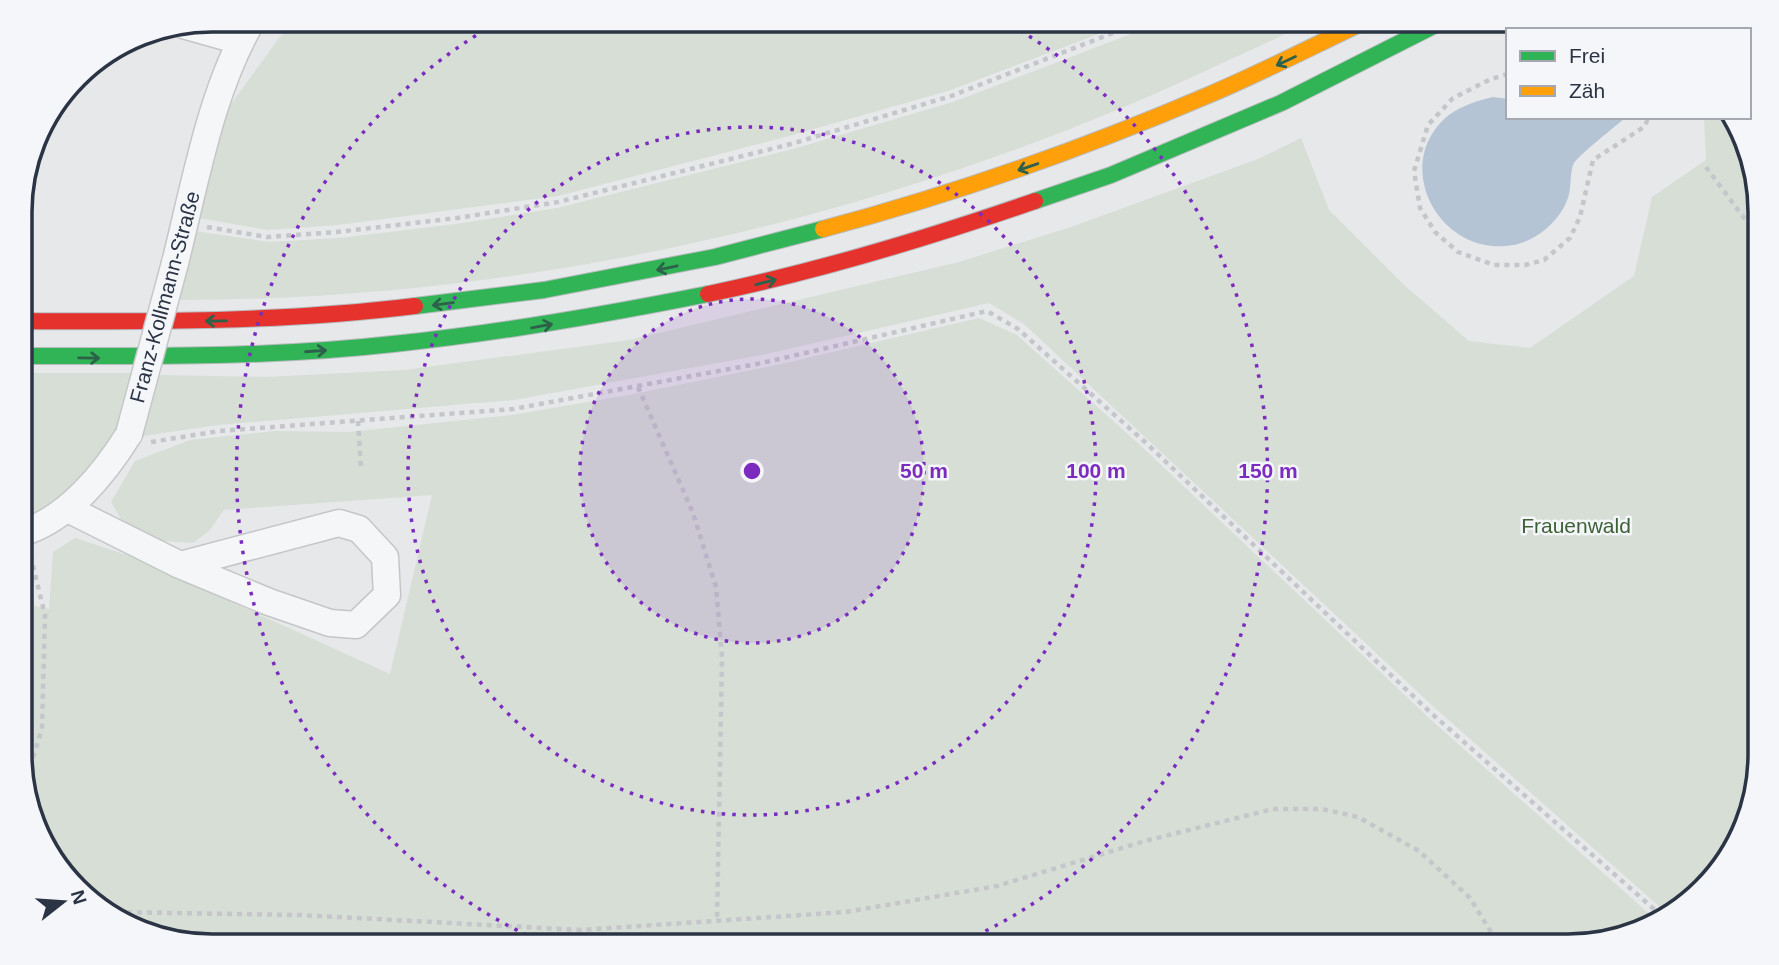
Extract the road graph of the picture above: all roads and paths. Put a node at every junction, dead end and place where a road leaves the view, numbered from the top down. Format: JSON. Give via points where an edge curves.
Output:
{"nodes":[{"id":1,"x":246,"y":32,"type":"edge"},
{"id":2,"x":1116,"y":32,"type":"edge"},
{"id":3,"x":1343,"y":32,"type":"edge"},
{"id":4,"x":1422,"y":32,"type":"edge"},
{"id":5,"x":1506,"y":75,"type":"edge"},
{"id":6,"x":1648,"y":119,"type":"edge"},
{"id":7,"x":1706,"y":167,"type":"dead end"},
{"id":8,"x":1748,"y":223,"type":"edge"},
{"id":9,"x":185,"y":224,"type":"junction"},
{"id":10,"x":32,"y":321,"type":"edge"},
{"id":11,"x":32,"y":356,"type":"edge"},
{"id":12,"x":638,"y":387,"type":"junction"},
{"id":13,"x":358,"y":421,"type":"junction"},
{"id":14,"x":125,"y":440,"type":"junction"},
{"id":15,"x":361,"y":469,"type":"dead end"},
{"id":16,"x":68,"y":509,"type":"junction"},
{"id":17,"x":32,"y":528,"type":"edge"},
{"id":18,"x":180,"y":565,"type":"junction"},
{"id":19,"x":32,"y":567,"type":"edge"},
{"id":20,"x":32,"y":760,"type":"edge"},
{"id":21,"x":1655,"y":910,"type":"edge"},
{"id":22,"x":128,"y":912,"type":"edge"},
{"id":23,"x":717,"y":921,"type":"junction"},
{"id":24,"x":1492,"y":933,"type":"edge"}],
"edges":[{"from":1,"to":9,"type":"street","name":"Franz-Kollmann-Straße","via":[[204,142]]},
{"from":2,"to":9,"type":"path","via":[[951,96],[791,144],[558,202],[457,218],[267,237]]},
{"from":3,"to":10,"type":"highway","one_way":true,"via":[[1233,86],[1067,153],[941,197],[740,252],[590,282],[397,310],[263,320]]},
{"from":11,"to":4,"type":"highway","one_way":true,"via":[[265,355],[402,344],[532,328],[748,287],[953,230],[1161,156]]},
{"from":5,"to":6,"type":"path","via":[[1453,98],[1429,125],[1414,171],[1420,208],[1435,233],[1458,252],[1494,265],[1544,260],[1570,238],[1580,217],[1593,160],[1644,127]]},
{"from":7,"to":8,"type":"path"},
{"from":9,"to":14,"type":"street","name":"Franz-Kollmann-Straße","bridge":true},
{"from":12,"to":13,"type":"path","via":[[513,409]]},
{"from":12,"to":21,"type":"path","via":[[988,311],[1018,329],[1125,425],[1431,713]]},
{"from":12,"to":23,"type":"path","via":[[693,513],[716,587],[722,657]]},
{"from":13,"to":14,"type":"path"},
{"from":13,"to":15,"type":"path"},
{"from":14,"to":16,"type":"street","name":"Franz-Kollmann-Straße"},
{"from":16,"to":17,"type":"street","name":"Franz-Kollmann-Straße"},
{"from":16,"to":18,"type":"street"},
{"from":18,"to":18,"type":"street","via":[[330,623],[356,625],[387,594],[385,556],[359,529],[339,523]]},
{"from":19,"to":20,"type":"path","via":[[45,615],[42,729]]},
{"from":22,"to":23,"type":"path","via":[[300,915],[581,930]]},
{"from":23,"to":24,"type":"path","via":[[846,912],[997,886],[1145,841],[1273,809],[1322,810],[1357,817],[1419,851],[1470,898]]}]}
